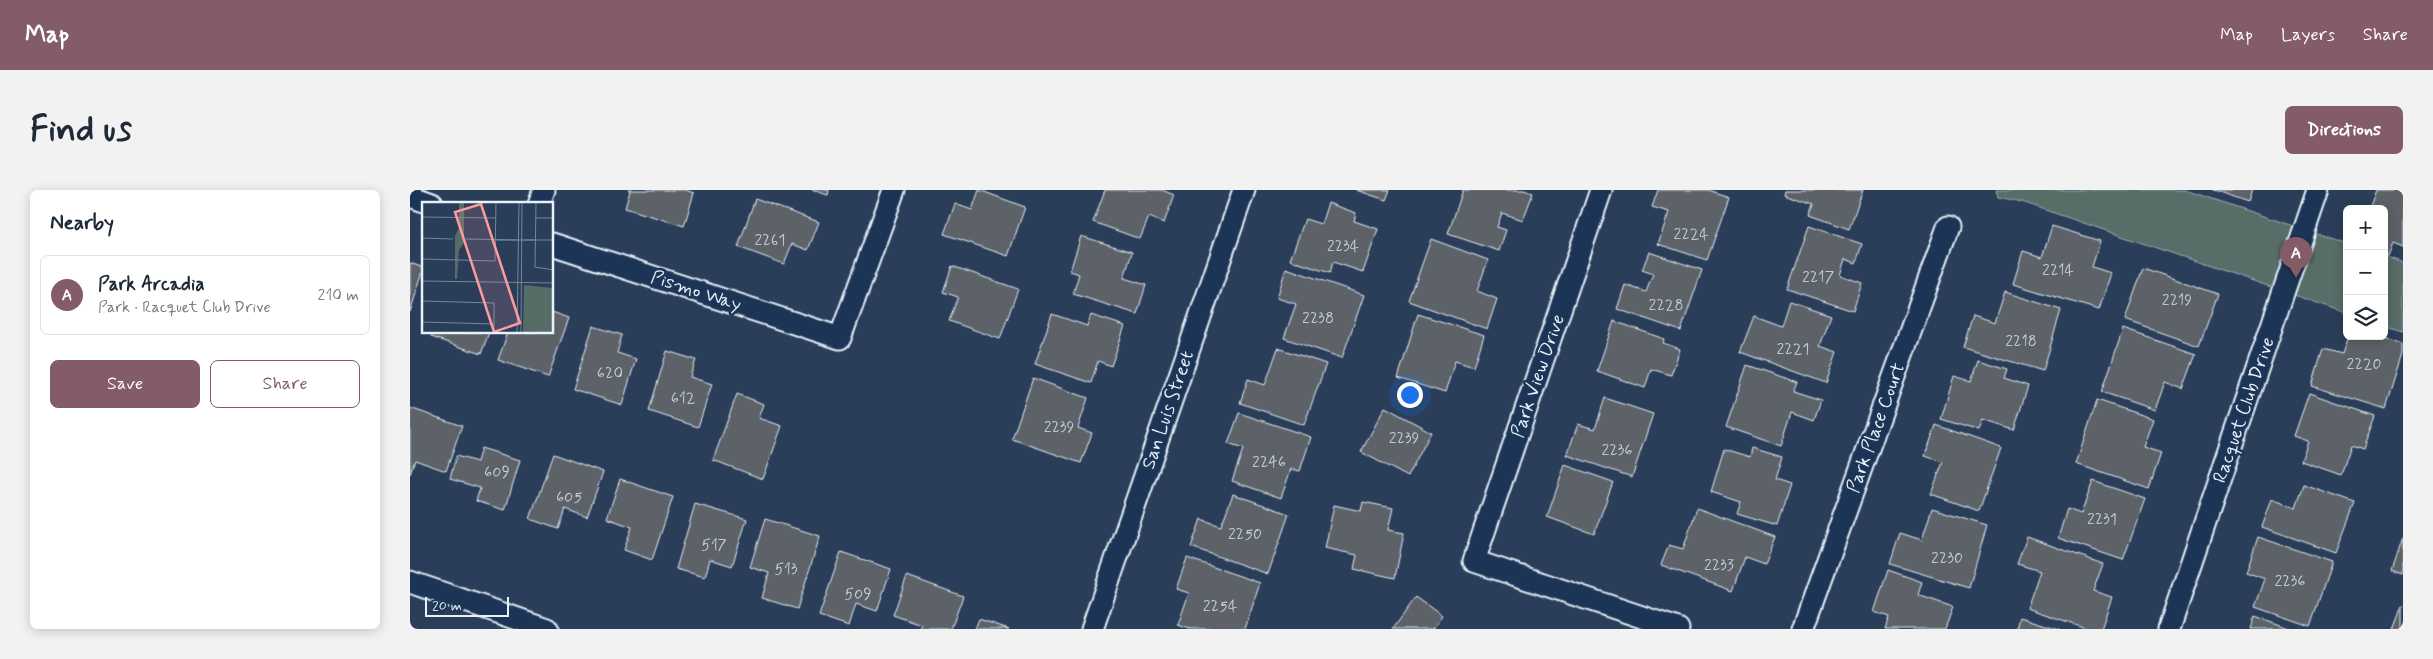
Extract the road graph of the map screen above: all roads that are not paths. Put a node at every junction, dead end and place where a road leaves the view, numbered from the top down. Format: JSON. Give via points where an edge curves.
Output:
{"nodes":[{"id":1,"x":544,"y":190,"type":"edge"},
{"id":2,"x":894,"y":190,"type":"edge"},
{"id":3,"x":1244,"y":190,"type":"edge"},
{"id":4,"x":1601,"y":190,"type":"edge"},
{"id":5,"x":2318,"y":190,"type":"edge"},
{"id":6,"x":410,"y":196,"type":"edge"},
{"id":7,"x":426,"y":202,"type":"edge"},
{"id":8,"x":540,"y":202,"type":"edge"},
{"id":9,"x":1948,"y":227,"type":"dead end"},
{"id":10,"x":554,"y":245,"type":"edge"},
{"id":11,"x":410,"y":582,"type":"edge"},
{"id":12,"x":547,"y":629,"type":"edge"},
{"id":13,"x":1092,"y":629,"type":"edge"},
{"id":14,"x":1678,"y":629,"type":"edge"},
{"id":15,"x":1803,"y":629,"type":"edge"},
{"id":16,"x":2169,"y":629,"type":"edge"}],
"edges":[{"from":1,"to":8,"type":"street"},
{"from":2,"to":10,"type":"street","name":"Pismo Way","via":[[840,338]]},
{"from":3,"to":13,"type":"street","name":"San Luis Street"},
{"from":4,"to":14,"type":"street","name":"Park View Drive","via":[[1474,561]]},
{"from":5,"to":16,"type":"street","name":"Racquet Club Drive"},
{"from":6,"to":7,"type":"street"},
{"from":9,"to":15,"type":"street","name":"Park Place Court"},
{"from":11,"to":12,"type":"street"}]}
